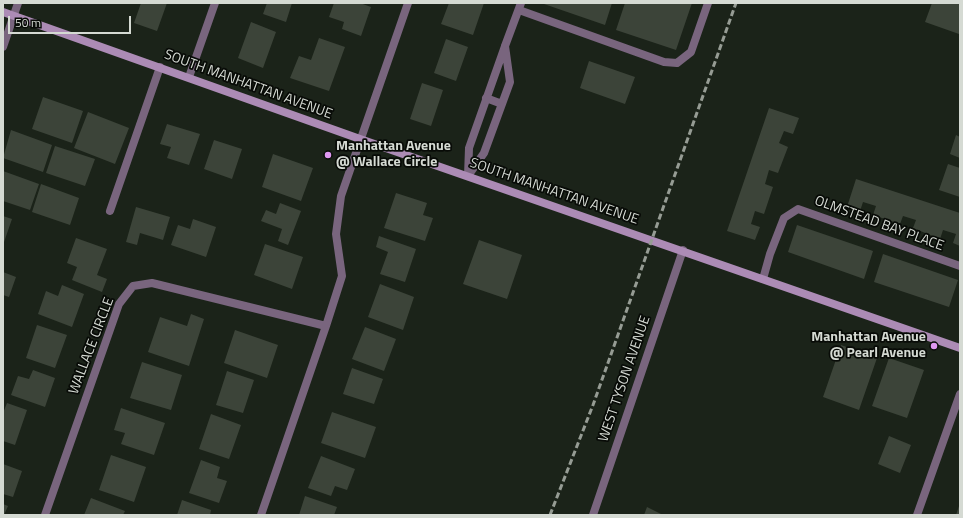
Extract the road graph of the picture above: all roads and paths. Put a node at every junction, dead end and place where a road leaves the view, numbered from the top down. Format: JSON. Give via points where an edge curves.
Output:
{"nodes":[{"id":1,"x":18,"y":3,"type":"edge"},
{"id":2,"x":216,"y":3,"type":"edge"},
{"id":3,"x":408,"y":3,"type":"edge"},
{"id":4,"x":708,"y":3,"type":"edge"},
{"id":5,"x":520,"y":6,"type":"edge"},
{"id":6,"x":3,"y":12,"type":"edge"},
{"id":7,"x":14,"y":16,"type":"junction"},
{"id":8,"x":506,"y":46,"type":"junction"},
{"id":9,"x":3,"y":47,"type":"edge"},
{"id":10,"x":160,"y":67,"type":"junction"},
{"id":11,"x":189,"y":77,"type":"junction"},
{"id":12,"x":486,"y":98,"type":"junction"},
{"id":13,"x":502,"y":104,"type":"junction"},
{"id":14,"x":360,"y":139,"type":"junction"},
{"id":15,"x":468,"y":176,"type":"junction"},
{"id":16,"x":110,"y":210,"type":"dead end"},
{"id":17,"x":683,"y":250,"type":"junction"},
{"id":18,"x":960,"y":266,"type":"edge"},
{"id":19,"x":763,"y":279,"type":"junction"},
{"id":20,"x":326,"y":326,"type":"junction"},
{"id":21,"x":960,"y":348,"type":"edge"},
{"id":22,"x":960,"y":394,"type":"edge"},
{"id":23,"x":957,"y":413,"type":"edge"},
{"id":24,"x":45,"y":515,"type":"edge"},
{"id":25,"x":261,"y":515,"type":"edge"},
{"id":26,"x":593,"y":515,"type":"edge"},
{"id":27,"x":917,"y":515,"type":"edge"}],
"edges":[{"from":1,"to":7,"type":"street"},
{"from":2,"to":11,"type":"street"},
{"from":3,"to":14,"type":"street"},
{"from":4,"to":5,"type":"street","via":[[691,52],[677,63],[664,62]]},
{"from":5,"to":8,"type":"street"},
{"from":6,"to":7,"type":"street","name":"SOUTH MANHATTAN AVENUE"},
{"from":7,"to":9,"type":"street"},
{"from":7,"to":10,"type":"street","name":"SOUTH MANHATTAN AVENUE"},
{"from":8,"to":12,"type":"street"},
{"from":8,"to":13,"type":"street","via":[[510,82]]},
{"from":10,"to":11,"type":"street","name":"SOUTH MANHATTAN AVENUE"},
{"from":10,"to":16,"type":"street"},
{"from":11,"to":14,"type":"street","name":"SOUTH MANHATTAN AVENUE"},
{"from":12,"to":13,"type":"street"},
{"from":12,"to":15,"type":"street","via":[[469,148]]},
{"from":13,"to":15,"type":"street","via":[[484,153]]},
{"from":14,"to":15,"type":"street","name":"SOUTH MANHATTAN AVENUE"},
{"from":14,"to":20,"type":"street","via":[[341,196],[336,234],[342,276]]},
{"from":15,"to":17,"type":"street","name":"SOUTH MANHATTAN AVENUE"},
{"from":17,"to":19,"type":"street","name":"SOUTH MANHATTAN AVENUE"},
{"from":17,"to":26,"type":"street","name":"WEST TYSON AVENUE"},
{"from":18,"to":19,"type":"street","name":"OLMSTEAD BAY PLACE","via":[[798,209],[784,218]]},
{"from":19,"to":21,"type":"street","name":"SOUTH MANHATTAN AVENUE"},
{"from":20,"to":24,"type":"street","name":"WALLACE CIRCLE","via":[[152,283],[133,286],[119,304]]},
{"from":20,"to":25,"type":"street"},
{"from":22,"to":23,"type":"street"},
{"from":23,"to":27,"type":"street"}]}
